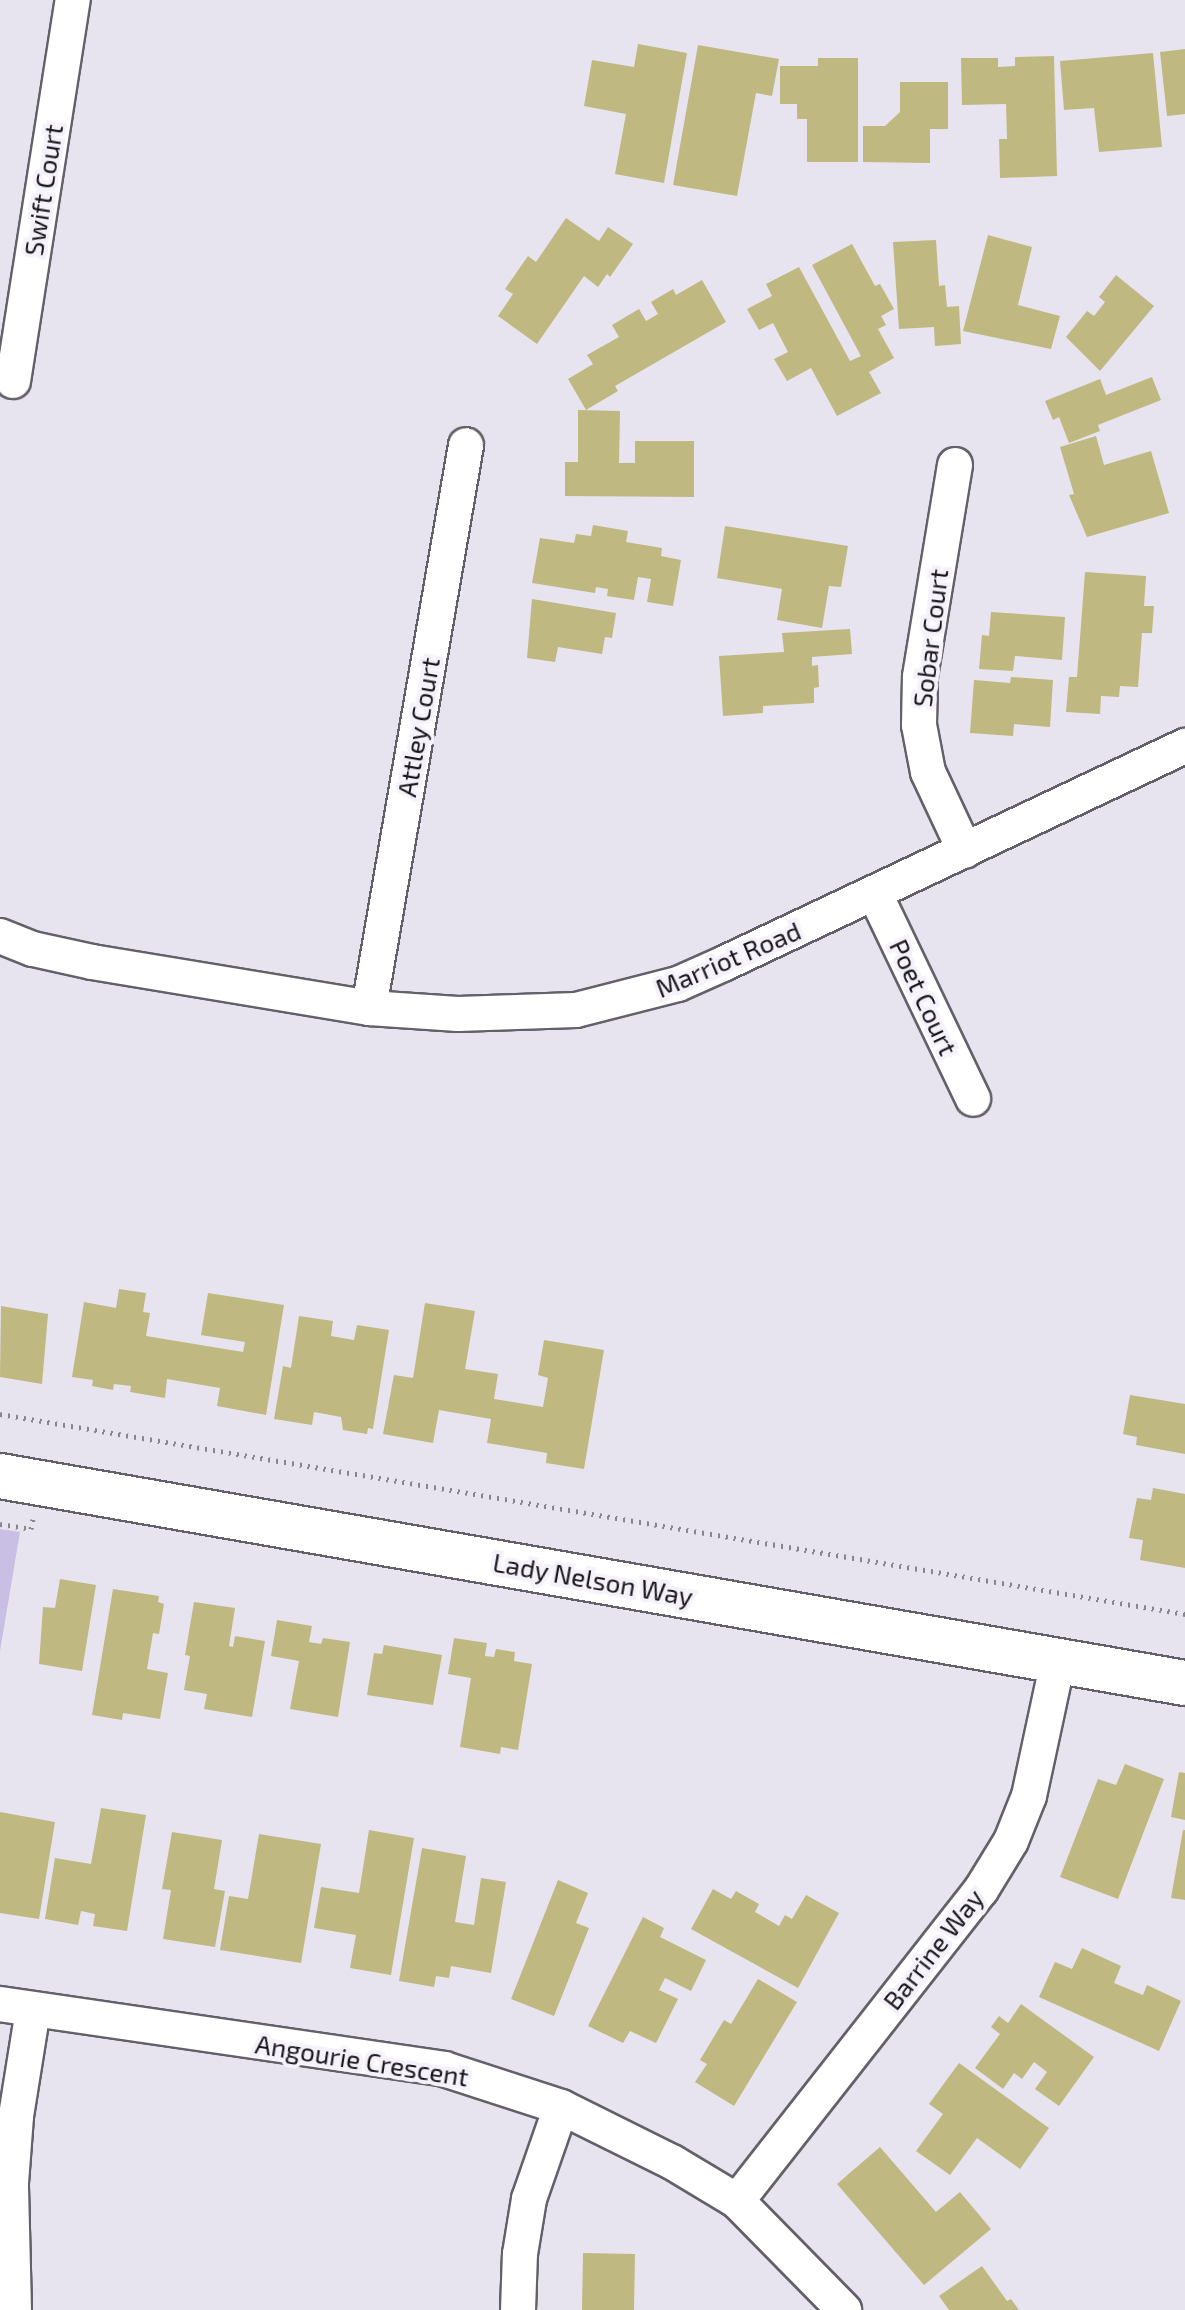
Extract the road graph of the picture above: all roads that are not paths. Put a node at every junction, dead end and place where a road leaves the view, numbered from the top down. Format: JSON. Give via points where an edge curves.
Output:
{"nodes":[{"id":1,"x":73,"y":0,"type":"edge"},
{"id":2,"x":13,"y":381,"type":"dead end"},
{"id":3,"x":466,"y":445,"type":"dead end"},
{"id":4,"x":955,"y":465,"type":"dead end"},
{"id":5,"x":1185,"y":746,"type":"edge"},
{"id":6,"x":965,"y":851,"type":"junction"},
{"id":7,"x":875,"y":894,"type":"junction"},
{"id":8,"x":0,"y":936,"type":"edge"},
{"id":9,"x":369,"y":1008,"type":"junction"},
{"id":10,"x":973,"y":1099,"type":"dead end"},
{"id":11,"x":0,"y":1476,"type":"edge"},
{"id":12,"x":1058,"y":1661,"type":"junction"},
{"id":13,"x":1185,"y":1683,"type":"edge"},
{"id":14,"x":16,"y":2007,"type":"edge"},
{"id":15,"x":561,"y":2107,"type":"junction"},
{"id":16,"x":737,"y":2201,"type":"junction"},
{"id":17,"x":14,"y":2310,"type":"edge"},
{"id":18,"x":518,"y":2310,"type":"edge"},
{"id":19,"x":844,"y":2310,"type":"edge"}],
"edges":[{"from":1,"to":2,"type":"street","name":"Swift Court"},
{"from":3,"to":9,"type":"street","name":"Attley Court"},
{"from":4,"to":6,"type":"street","name":"Sobar Court","via":[[920,677],[919,725],[928,772]]},
{"from":5,"to":6,"type":"street","name":"Marriot Road"},
{"from":6,"to":7,"type":"street","name":"Marriot Road"},
{"from":7,"to":9,"type":"street","name":"Marriot Road","via":[[678,984],[576,1010],[523,1014]]},
{"from":7,"to":10,"type":"street","name":"Poet Court"},
{"from":8,"to":9,"type":"street","name":"Marriot Road","via":[[92,962]]},
{"from":11,"to":12,"type":"street","name":"Lady Nelson Way"},
{"from":12,"to":13,"type":"street","name":"Lady Nelson Way"},
{"from":12,"to":16,"type":"street","name":"Barrine Way","via":[[1029,1796],[1011,1841],[981,1890]]},
{"from":14,"to":15,"type":"street","name":"Angourie Crescent","via":[[444,2069]]},
{"from":14,"to":17,"type":"street"},
{"from":15,"to":16,"type":"street","name":"Angourie Crescent"},
{"from":15,"to":18,"type":"street","via":[[529,2199]]},
{"from":16,"to":19,"type":"street","name":"Angourie Crescent"}]}
